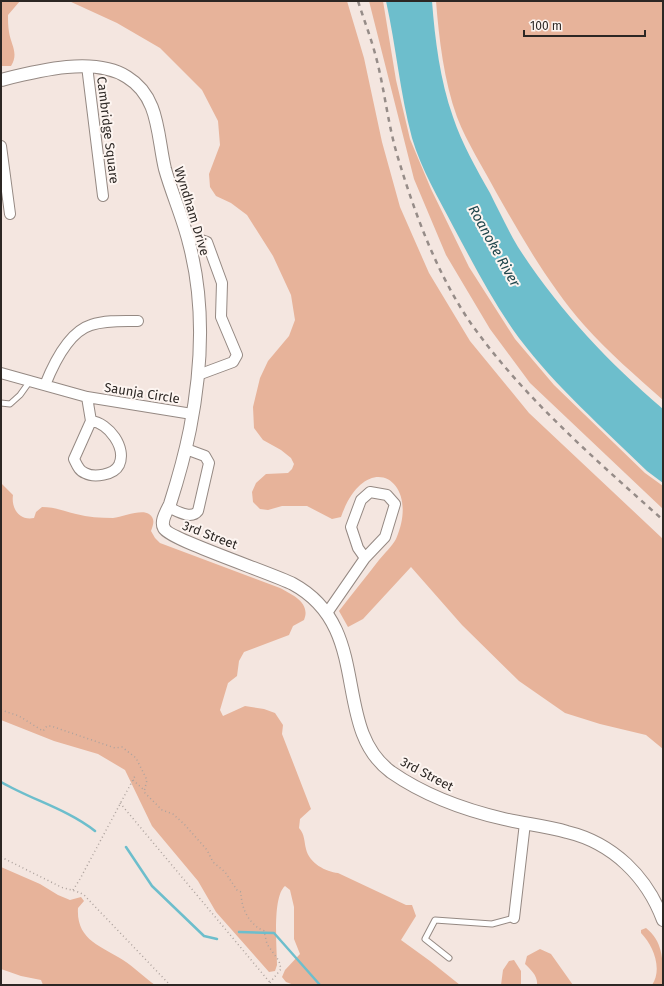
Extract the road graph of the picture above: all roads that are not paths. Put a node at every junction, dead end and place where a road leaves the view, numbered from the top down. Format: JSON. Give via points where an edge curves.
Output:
{"nodes":[{"id":1,"x":87,"y":66,"type":"junction"},
{"id":2,"x":1,"y":80,"type":"edge"},
{"id":3,"x":1,"y":146,"type":"edge"},
{"id":4,"x":103,"y":196,"type":"dead end"},
{"id":5,"x":10,"y":214,"type":"dead end"},
{"id":6,"x":188,"y":239,"type":"junction"},
{"id":7,"x":138,"y":321,"type":"dead end"},
{"id":8,"x":1,"y":373,"type":"edge"},
{"id":9,"x":198,"y":375,"type":"junction"},
{"id":10,"x":30,"y":381,"type":"junction"},
{"id":11,"x":45,"y":385,"type":"junction"},
{"id":12,"x":87,"y":397,"type":"junction"},
{"id":13,"x":1,"y":403,"type":"edge"},
{"id":14,"x":192,"y":414,"type":"junction"},
{"id":15,"x":92,"y":421,"type":"junction"},
{"id":16,"x":186,"y":449,"type":"junction"},
{"id":17,"x":168,"y":507,"type":"junction"},
{"id":18,"x":168,"y":534,"type":"joint"},
{"id":19,"x":365,"y":558,"type":"junction"},
{"id":20,"x":327,"y":613,"type":"junction"},
{"id":21,"x":525,"y":823,"type":"junction"},
{"id":22,"x":514,"y":918,"type":"joint"},
{"id":23,"x":663,"y":920,"type":"edge"},
{"id":24,"x":449,"y":958,"type":"dead end"}],
"edges":[{"from":1,"to":2,"type":"street","name":"Wyndham Drive","via":[[47,70]]},
{"from":1,"to":4,"type":"street","name":"Cambridge Square"},
{"from":1,"to":6,"type":"street","name":"Wyndham Drive","via":[[104,68],[124,75],[140,87],[148,98],[156,118],[169,183]]},
{"from":3,"to":5,"type":"street"},
{"from":6,"to":9,"type":"street","name":"Wyndham Drive","via":[[194,260],[200,310]]},
{"from":6,"to":9,"type":"street","via":[[196,238],[207,242],[222,283],[221,317],[237,355],[234,362]]},
{"from":7,"to":11,"type":"street","via":[[112,321],[90,325],[65,346],[54,363]]},
{"from":8,"to":10,"type":"street","name":"Saunja Circle"},
{"from":9,"to":14,"type":"street","name":"Wyndham Drive"},
{"from":10,"to":11,"type":"street","name":"Saunja Circle"},
{"from":10,"to":13,"type":"lane","via":[[10,404]]},
{"from":11,"to":12,"type":"street","name":"Saunja Circle"},
{"from":12,"to":14,"type":"street","name":"Saunja Circle"},
{"from":12,"to":15,"type":"street","name":"Saunja Circle"},
{"from":14,"to":16,"type":"street","name":"Wyndham Drive"},
{"from":15,"to":15,"type":"street","via":[[74,459],[79,470],[86,474],[113,472],[119,466],[121,458],[118,445],[113,434],[105,426]]},
{"from":16,"to":17,"type":"street","name":"Wyndham Drive"},
{"from":16,"to":17,"type":"street","via":[[202,454],[208,459],[198,511],[190,516]]},
{"from":17,"to":18,"type":"street","name":"Wyndham Drive","via":[[162,522]]},
{"from":18,"to":20,"type":"street","name":"3rd Street","via":[[279,577],[308,594]]},
{"from":19,"to":19,"type":"street","via":[[385,537],[395,504],[387,495],[370,492],[361,500],[351,527],[358,548]]},
{"from":19,"to":20,"type":"street"},
{"from":20,"to":21,"type":"street","name":"3rd Street","via":[[342,645],[363,736],[380,762],[404,780],[450,802],[481,813]]},
{"from":21,"to":22,"type":"street"},
{"from":21,"to":23,"type":"street","name":"3rd Street","via":[[567,832],[601,844],[625,862],[645,885],[654,898]]},
{"from":22,"to":24,"type":"lane","via":[[492,924],[434,920],[425,939]]}]}
